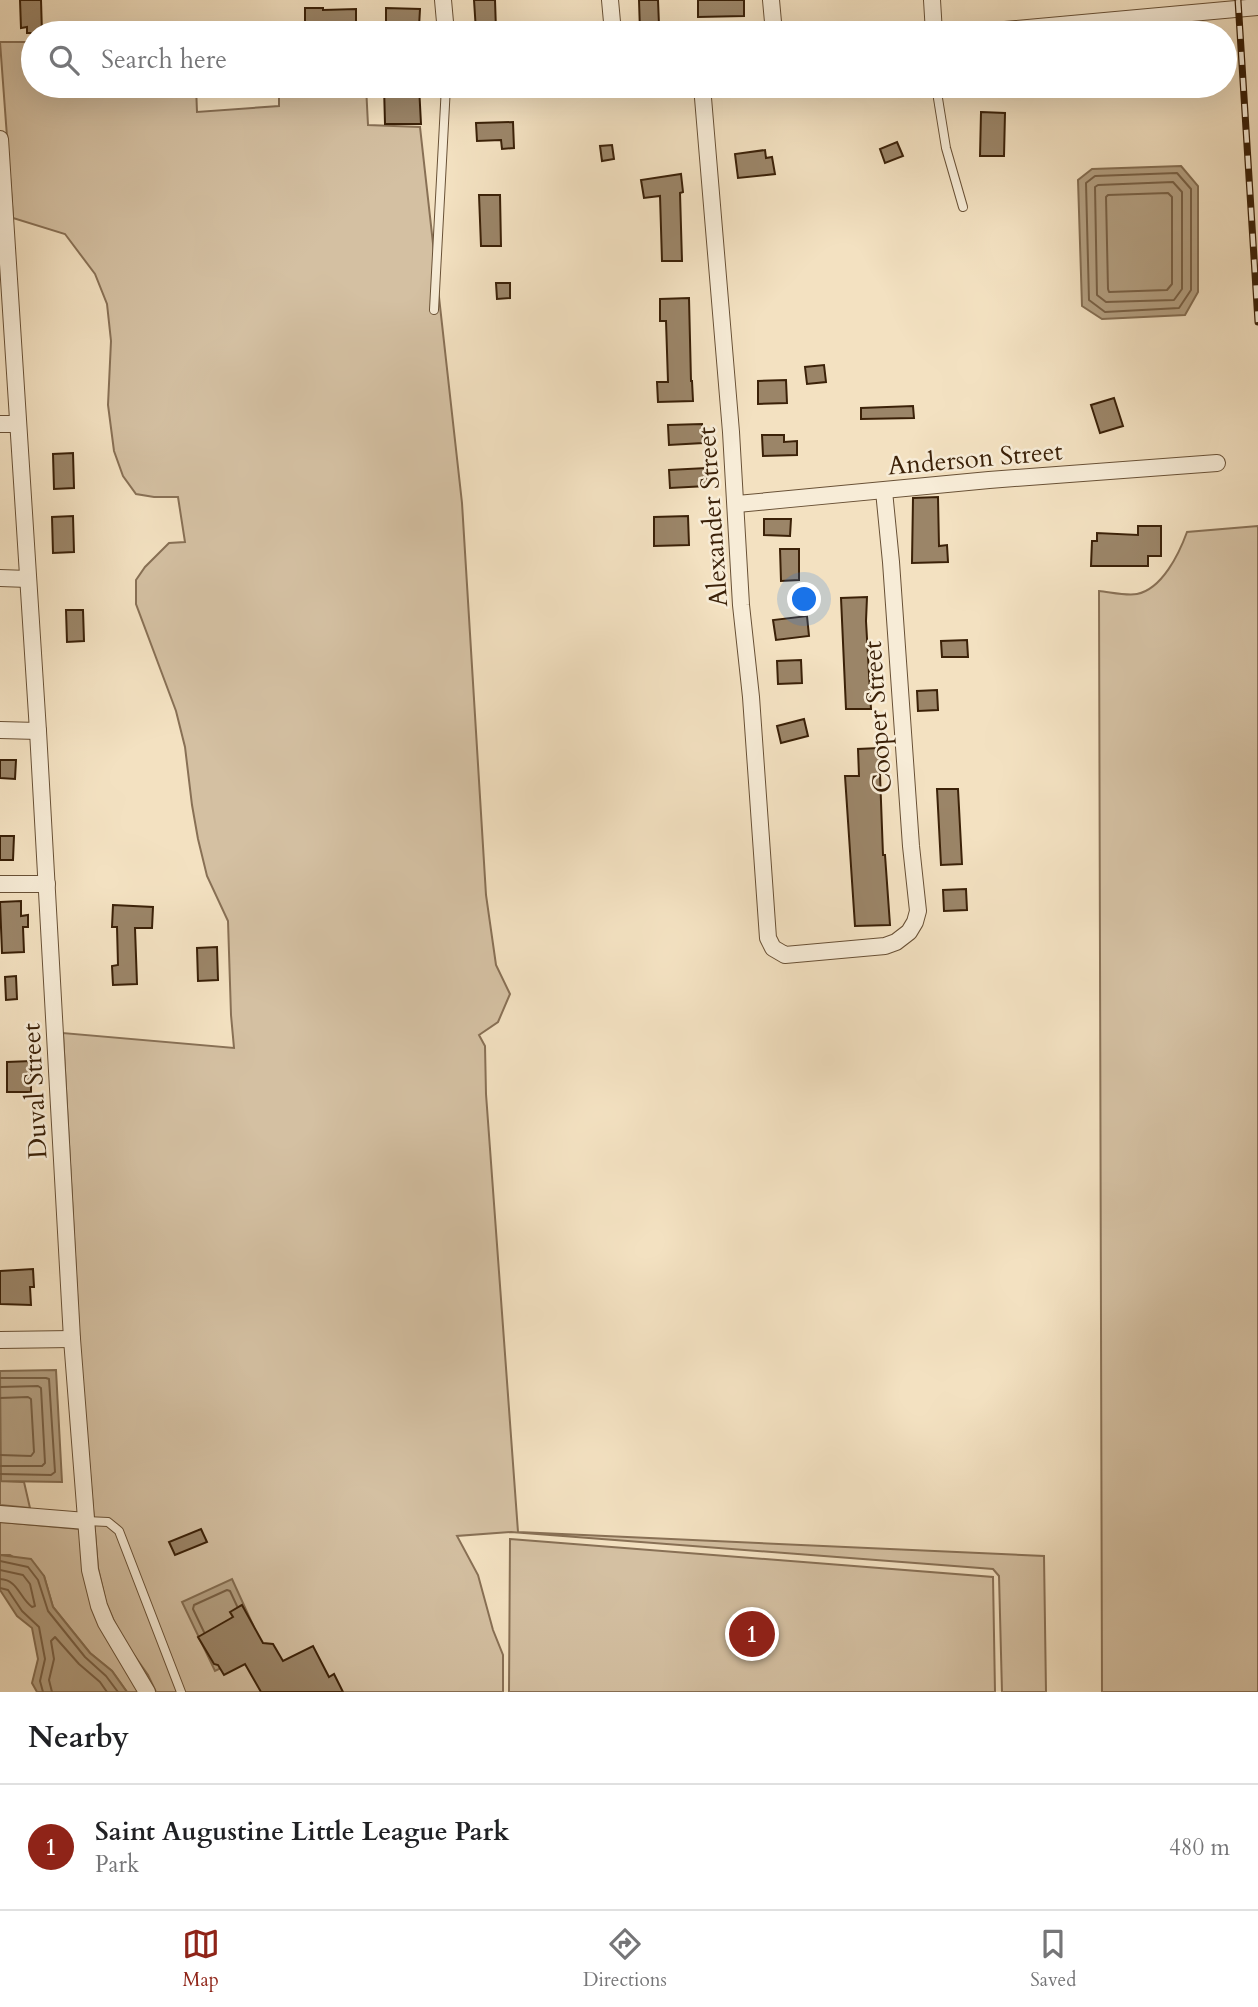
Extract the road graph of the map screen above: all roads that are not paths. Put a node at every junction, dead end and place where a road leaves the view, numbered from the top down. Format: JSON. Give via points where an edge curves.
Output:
{"nodes":[{"id":1,"x":443,"y":0,"type":"edge"},
{"id":2,"x":610,"y":0,"type":"edge"},
{"id":3,"x":771,"y":0,"type":"edge"},
{"id":4,"x":932,"y":0,"type":"edge"},
{"id":5,"x":1258,"y":7,"type":"edge"},
{"id":6,"x":445,"y":21,"type":"edge"},
{"id":7,"x":612,"y":21,"type":"edge"},
{"id":8,"x":773,"y":21,"type":"edge"},
{"id":9,"x":933,"y":21,"type":"edge"},
{"id":10,"x":1103,"y":21,"type":"edge"},
{"id":11,"x":445,"y":98,"type":"edge"},
{"id":12,"x":703,"y":98,"type":"edge"},
{"id":13,"x":938,"y":98,"type":"edge"},
{"id":14,"x":0,"y":139,"type":"edge"},
{"id":15,"x":963,"y":207,"type":"dead end"},
{"id":16,"x":5,"y":276,"type":"edge"},
{"id":17,"x":434,"y":310,"type":"dead end"},
{"id":18,"x":0,"y":424,"type":"edge"},
{"id":19,"x":18,"y":424,"type":"junction"},
{"id":20,"x":1217,"y":463,"type":"dead end"},
{"id":21,"x":884,"y":491,"type":"junction"},
{"id":22,"x":737,"y":504,"type":"junction"},
{"id":23,"x":0,"y":578,"type":"edge"},
{"id":24,"x":28,"y":579,"type":"junction"},
{"id":25,"x":0,"y":730,"type":"edge"},
{"id":26,"x":38,"y":731,"type":"junction"},
{"id":27,"x":0,"y":884,"type":"edge"},
{"id":28,"x":47,"y":884,"type":"junction"},
{"id":29,"x":771,"y":944,"type":"joint"},
{"id":30,"x":72,"y":1339,"type":"junction"},
{"id":31,"x":0,"y":1340,"type":"edge"},
{"id":32,"x":0,"y":1514,"type":"edge"},
{"id":33,"x":86,"y":1521,"type":"junction"},
{"id":34,"x":147,"y":1692,"type":"edge"},
{"id":35,"x":181,"y":1692,"type":"edge"}],
"edges":[{"from":1,"to":6,"type":"street"},
{"from":2,"to":7,"type":"street"},
{"from":3,"to":8,"type":"street"},
{"from":4,"to":9,"type":"street"},
{"from":5,"to":10,"type":"street"},
{"from":11,"to":17,"type":"lane"},
{"from":12,"to":22,"type":"street","name":"Alexander Street"},
{"from":13,"to":15,"type":"lane"},
{"from":14,"to":16,"type":"street","name":"Duval Street"},
{"from":16,"to":19,"type":"street","name":"Duval Street"},
{"from":18,"to":19,"type":"street"},
{"from":19,"to":24,"type":"street","name":"Duval Street"},
{"from":20,"to":21,"type":"street","name":"Anderson Street"},
{"from":21,"to":22,"type":"street","name":"Anderson Street"},
{"from":21,"to":29,"type":"street","name":"Cooper Street","via":[[918,911],[906,936],[885,946],[792,955],[778,952]]},
{"from":22,"to":29,"type":"street","name":"Alexander Street","via":[[741,605]]},
{"from":23,"to":24,"type":"street"},
{"from":24,"to":26,"type":"street","name":"Duval Street"},
{"from":25,"to":26,"type":"street"},
{"from":26,"to":28,"type":"street","name":"Duval Street"},
{"from":27,"to":28,"type":"street"},
{"from":28,"to":30,"type":"street","name":"Duval Street"},
{"from":30,"to":31,"type":"street"},
{"from":30,"to":33,"type":"street","name":"Duval Street"},
{"from":32,"to":33,"type":"street"},
{"from":33,"to":34,"type":"street","name":"Duval Street","via":[[99,1606]]},
{"from":33,"to":35,"type":"lane","via":[[108,1522],[118,1531]]}]}
